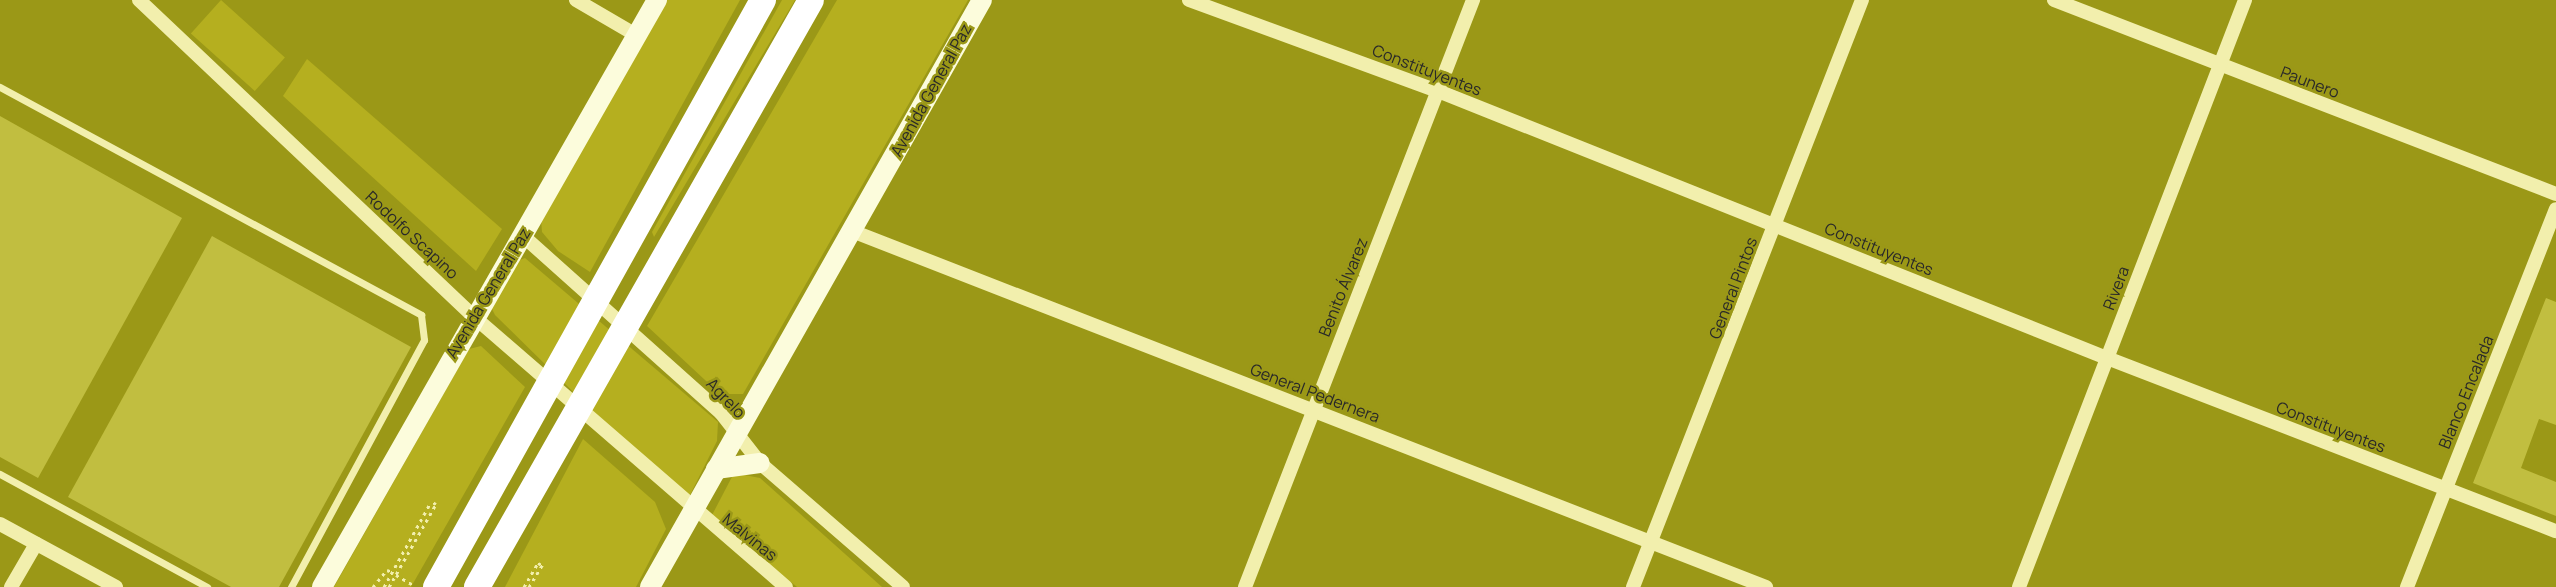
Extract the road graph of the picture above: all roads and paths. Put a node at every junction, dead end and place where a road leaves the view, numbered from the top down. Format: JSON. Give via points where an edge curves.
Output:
{"nodes":[{"id":1,"x":140,"y":0,"type":"edge"},
{"id":2,"x":576,"y":0,"type":"edge"},
{"id":3,"x":657,"y":0,"type":"edge"},
{"id":4,"x":763,"y":0,"type":"edge"},
{"id":5,"x":811,"y":0,"type":"edge"},
{"id":6,"x":982,"y":0,"type":"edge"},
{"id":7,"x":1189,"y":0,"type":"edge"},
{"id":8,"x":1473,"y":0,"type":"edge"},
{"id":9,"x":1862,"y":0,"type":"edge"},
{"id":10,"x":2245,"y":0,"type":"edge"},
{"id":11,"x":2057,"y":1,"type":"edge"},
{"id":12,"x":636,"y":35,"type":"junction"},
{"id":13,"x":2218,"y":65,"type":"junction"},
{"id":14,"x":0,"y":87,"type":"edge"},
{"id":15,"x":1438,"y":91,"type":"junction"},
{"id":16,"x":2556,"y":194,"type":"edge"},
{"id":17,"x":2556,"y":209,"type":"edge"},
{"id":18,"x":1775,"y":224,"type":"junction"},
{"id":19,"x":852,"y":231,"type":"junction"},
{"id":20,"x":522,"y":235,"type":"junction"},
{"id":21,"x":473,"y":316,"type":"junction"},
{"id":22,"x":2106,"y":358,"type":"junction"},
{"id":23,"x":1312,"y":410,"type":"junction"},
{"id":24,"x":737,"y":434,"type":"junction"},
{"id":25,"x":760,"y":463,"type":"junction"},
{"id":26,"x":716,"y":469,"type":"junction"},
{"id":27,"x":0,"y":474,"type":"edge"},
{"id":28,"x":2445,"y":489,"type":"junction"},
{"id":29,"x":693,"y":512,"type":"junction"},
{"id":30,"x":0,"y":524,"type":"edge"},
{"id":31,"x":2556,"y":531,"type":"edge"},
{"id":32,"x":1651,"y":541,"type":"junction"},
{"id":33,"x":36,"y":543,"type":"junction"},
{"id":34,"x":392,"y":572,"type":"junction"},
{"id":35,"x":396,"y":575,"type":"junction"},
{"id":36,"x":479,"y":583,"type":"edge"},
{"id":37,"x":11,"y":587,"type":"edge"},
{"id":38,"x":116,"y":587,"type":"edge"},
{"id":39,"x":207,"y":587,"type":"edge"},
{"id":40,"x":291,"y":587,"type":"edge"},
{"id":41,"x":322,"y":587,"type":"edge"},
{"id":42,"x":373,"y":587,"type":"edge"},
{"id":43,"x":384,"y":587,"type":"edge"},
{"id":44,"x":389,"y":587,"type":"edge"},
{"id":45,"x":417,"y":587,"type":"edge"},
{"id":46,"x":436,"y":587,"type":"edge"},
{"id":47,"x":524,"y":587,"type":"edge"},
{"id":48,"x":529,"y":587,"type":"edge"},
{"id":49,"x":650,"y":587,"type":"edge"},
{"id":50,"x":786,"y":587,"type":"edge"},
{"id":51,"x":903,"y":587,"type":"edge"},
{"id":52,"x":1245,"y":587,"type":"edge"},
{"id":53,"x":1633,"y":587,"type":"edge"},
{"id":54,"x":1766,"y":587,"type":"edge"},
{"id":55,"x":2019,"y":587,"type":"edge"},
{"id":56,"x":2407,"y":587,"type":"edge"}],
"edges":[{"from":1,"to":21,"type":"street","name":"Rodolfo Scapino"},
{"from":2,"to":12,"type":"street"},
{"from":3,"to":12,"type":"street","name":"Avenida General Paz"},
{"from":4,"to":46,"type":"highway"},
{"from":5,"to":36,"type":"highway"},
{"from":6,"to":19,"type":"street","name":"Avenida General Paz"},
{"from":7,"to":15,"type":"street","name":"Constituyentes"},
{"from":8,"to":15,"type":"street","name":"Benito Álvarez"},
{"from":9,"to":18,"type":"street","name":"General Pintos"},
{"from":10,"to":13,"type":"street","name":"Rivera"},
{"from":11,"to":13,"type":"street","name":"Paunero"},
{"from":12,"to":20,"type":"street","name":"Avenida General Paz"},
{"from":13,"to":16,"type":"street","name":"Paunero"},
{"from":13,"to":22,"type":"street","name":"Rivera"},
{"from":14,"to":40,"type":"lane","via":[[421,315],[424,340]]},
{"from":15,"to":18,"type":"street","name":"Constituyentes"},
{"from":15,"to":23,"type":"street","name":"Benito Álvarez"},
{"from":17,"to":28,"type":"street","name":"Blanco Encalada"},
{"from":18,"to":22,"type":"street","name":"Constituyentes"},
{"from":18,"to":32,"type":"street","name":"General Pintos"},
{"from":19,"to":23,"type":"street","name":"General Pedernera"},
{"from":19,"to":24,"type":"street","name":"Avenida General Paz"},
{"from":20,"to":21,"type":"street","name":"Avenida General Paz"},
{"from":20,"to":24,"type":"street","name":"Agrelo","via":[[721,413]]},
{"from":21,"to":29,"type":"street","name":"Rodolfo Scapino"},
{"from":21,"to":41,"type":"street","name":"Avenida General Paz"},
{"from":22,"to":28,"type":"street","name":"Constituyentes"},
{"from":22,"to":55,"type":"street","name":"Rivera"},
{"from":23,"to":32,"type":"street","name":"General Pedernera"},
{"from":23,"to":52,"type":"street","name":"Benito Álvarez"},
{"from":24,"to":25,"type":"street","name":"Agrelo"},
{"from":24,"to":26,"type":"street","name":"Avenida General Paz"},
{"from":25,"to":26,"type":"street"},
{"from":25,"to":51,"type":"street","name":"Agrelo"},
{"from":26,"to":29,"type":"street","name":"Avenida General Paz"},
{"from":27,"to":39,"type":"lane"},
{"from":28,"to":31,"type":"street","name":"Constituyentes"},
{"from":28,"to":56,"type":"street","name":"Blanco Encalada"},
{"from":29,"to":49,"type":"street","name":"Avenida General Paz"},
{"from":29,"to":50,"type":"street","name":"Malvinas"},
{"from":30,"to":33,"type":"street"},
{"from":32,"to":53,"type":"street","name":"General Pintos"},
{"from":32,"to":54,"type":"street","name":"General Pedernera"},
{"from":33,"to":37,"type":"street"},
{"from":33,"to":38,"type":"street"},
{"from":34,"to":35,"type":"path","via":[[432,502],[436,504]]},
{"from":34,"to":42,"type":"path","via":[[387,570]]},
{"from":34,"to":43,"type":"path"},
{"from":35,"to":44,"type":"path"},
{"from":35,"to":45,"type":"path"},
{"from":47,"to":48,"type":"path","via":[[538,563],[542,565]]}]}
